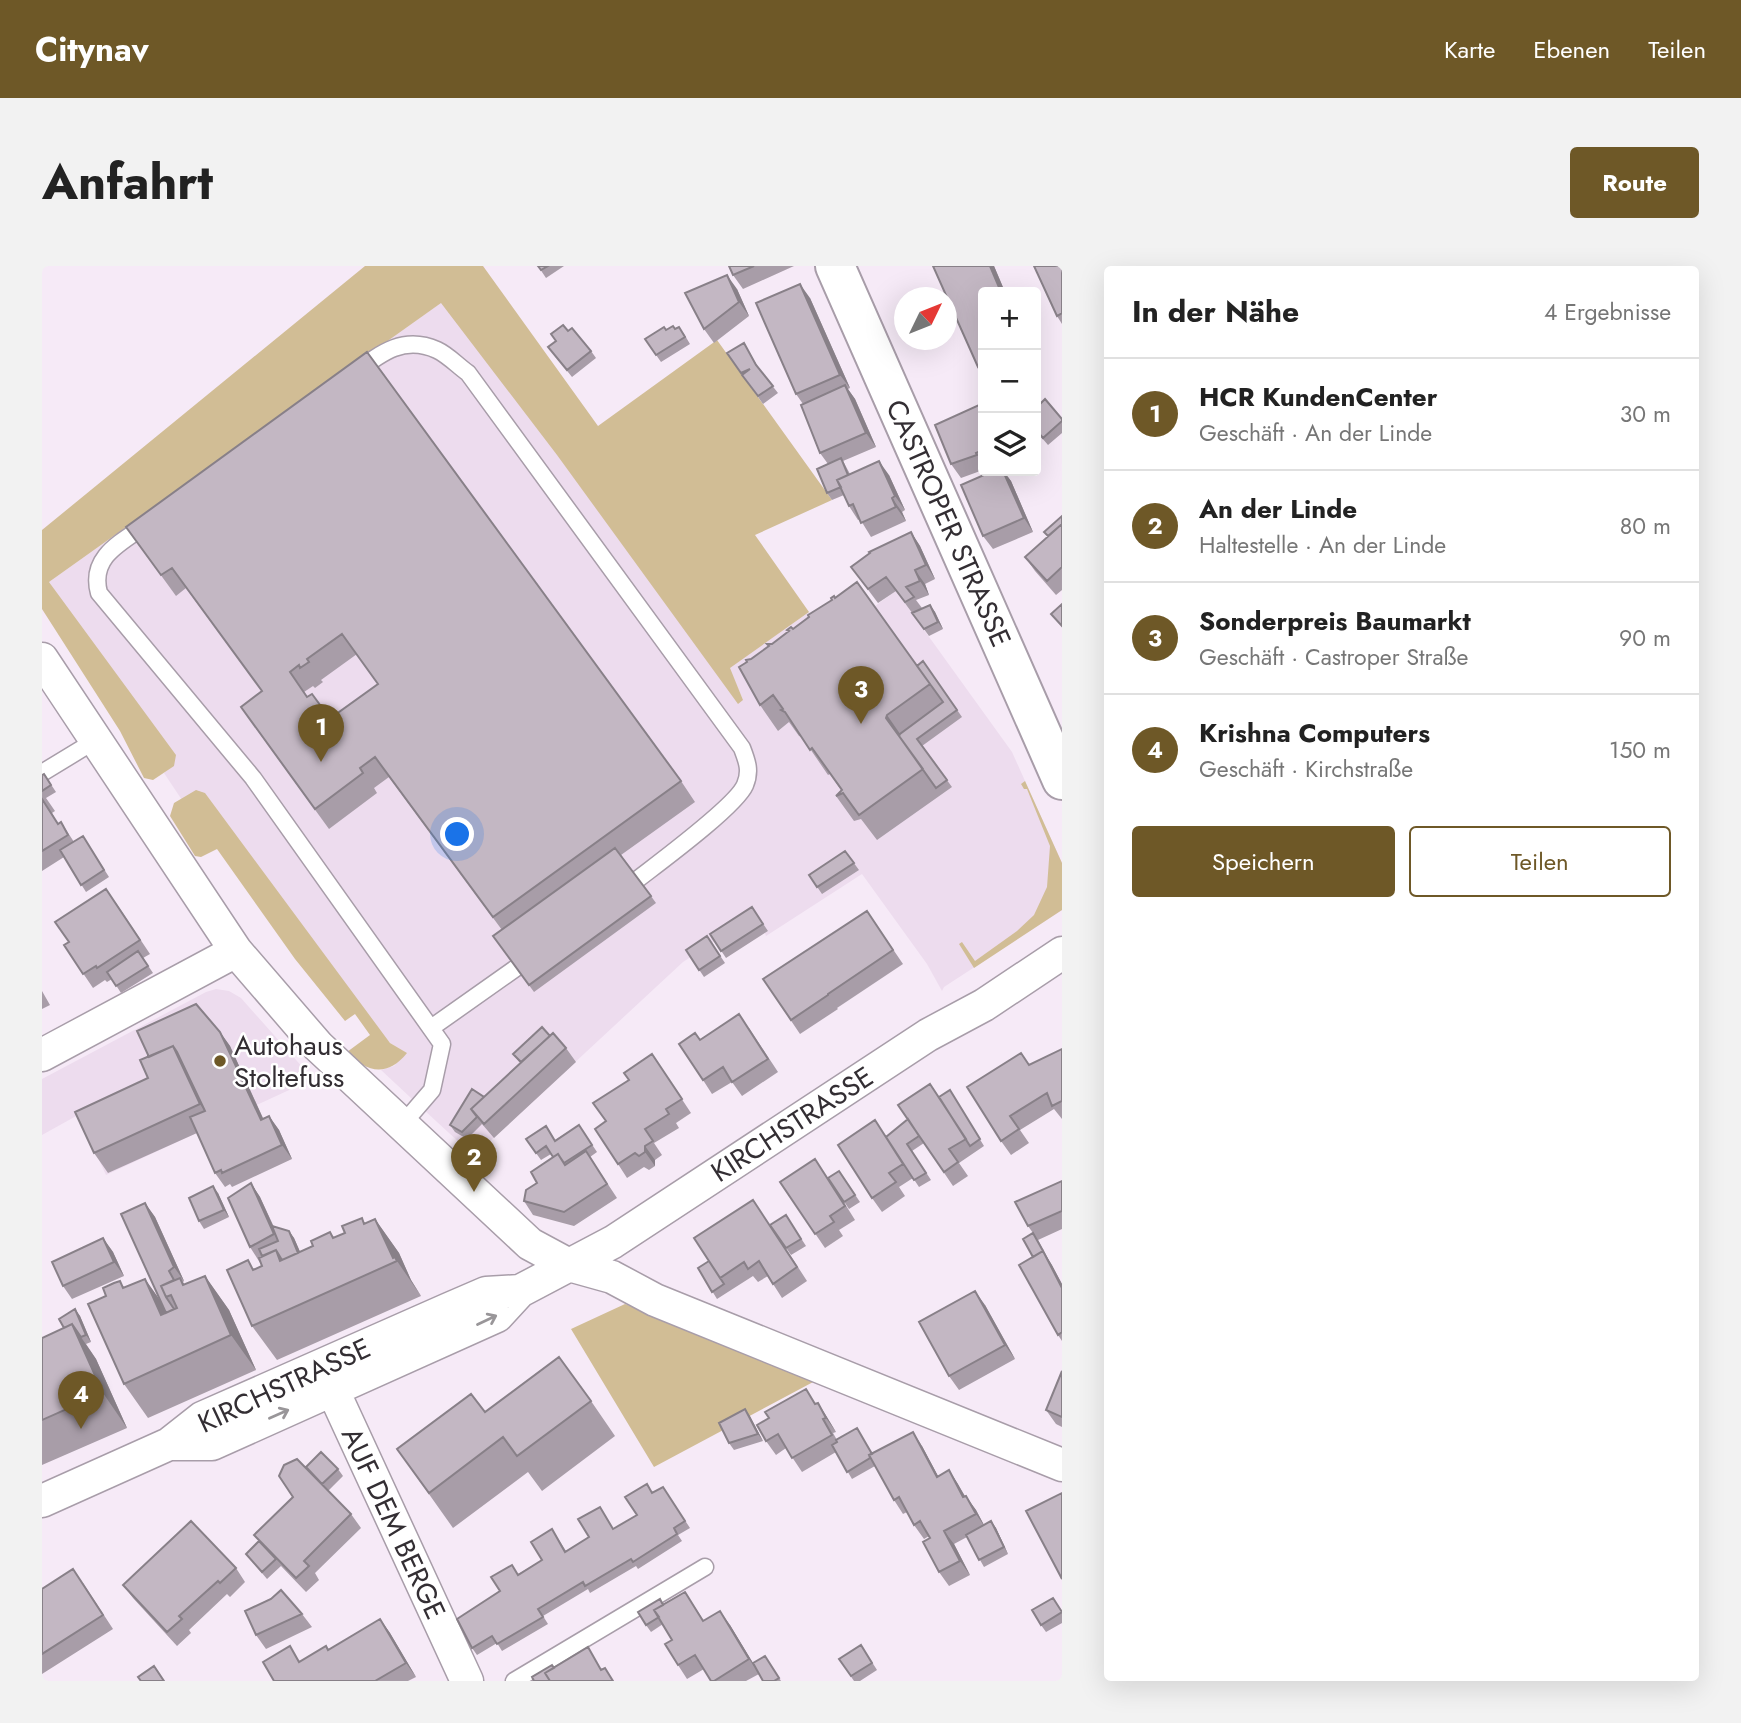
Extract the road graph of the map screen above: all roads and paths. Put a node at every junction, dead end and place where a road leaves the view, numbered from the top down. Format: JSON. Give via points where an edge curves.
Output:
{"nodes":[{"id":1,"x":835,"y":266,"type":"edge"},
{"id":2,"x":339,"y":384,"type":"edge"},
{"id":3,"x":162,"y":513,"type":"edge"},
{"id":4,"x":42,"y":659,"type":"edge"},
{"id":5,"x":96,"y":740,"type":"junction"},
{"id":6,"x":42,"y":773,"type":"edge"},
{"id":7,"x":1062,"y":780,"type":"edge"},
{"id":8,"x":638,"y":879,"type":"edge"},
{"id":9,"x":236,"y":951,"type":"junction"},
{"id":10,"x":1062,"y":953,"type":"edge"},
{"id":11,"x":516,"y":968,"type":"edge"},
{"id":12,"x":430,"y":1028,"type":"junction"},
{"id":13,"x":42,"y":1055,"type":"edge"},
{"id":14,"x":401,"y":1126,"type":"junction"},
{"id":15,"x":569,"y":1265,"type":"junction"},
{"id":16,"x":327,"y":1378,"type":"junction"},
{"id":17,"x":1062,"y":1465,"type":"edge"},
{"id":18,"x":42,"y":1501,"type":"edge"},
{"id":19,"x":705,"y":1567,"type":"dead end"},
{"id":20,"x":467,"y":1681,"type":"edge"},
{"id":21,"x":514,"y":1681,"type":"edge"}],
"edges":[{"from":1,"to":7,"type":"main road","name":"CASTROPER STRASSE"},
{"from":2,"to":8,"type":"lane","via":[[405,343],[436,349],[468,373],[742,748],[749,768],[745,787]]},
{"from":3,"to":12,"type":"lane","via":[[99,563],[95,579],[99,593],[253,778]]},
{"from":4,"to":5,"type":"street"},
{"from":5,"to":6,"type":"lane"},
{"from":5,"to":9,"type":"street"},
{"from":9,"to":13,"type":"street"},
{"from":9,"to":14,"type":"street","via":[[318,1046]]},
{"from":10,"to":15,"type":"street","name":"KIRCHSTRASSE"},
{"from":11,"to":12,"type":"lane"},
{"from":12,"to":14,"type":"lane","via":[[442,1044],[432,1090]]},
{"from":14,"to":15,"type":"street","via":[[530,1244]]},
{"from":15,"to":16,"type":"street","name":"KIRCHSTRASSE","via":[[520,1291],[497,1316]]},
{"from":15,"to":17,"type":"street","via":[[612,1277],[655,1300]]},
{"from":16,"to":18,"type":"street","name":"KIRCHSTRASSE","via":[[212,1444],[169,1444]]},
{"from":16,"to":20,"type":"street","name":"AUF DEM BERGE"},
{"from":19,"to":21,"type":"lane"}]}
